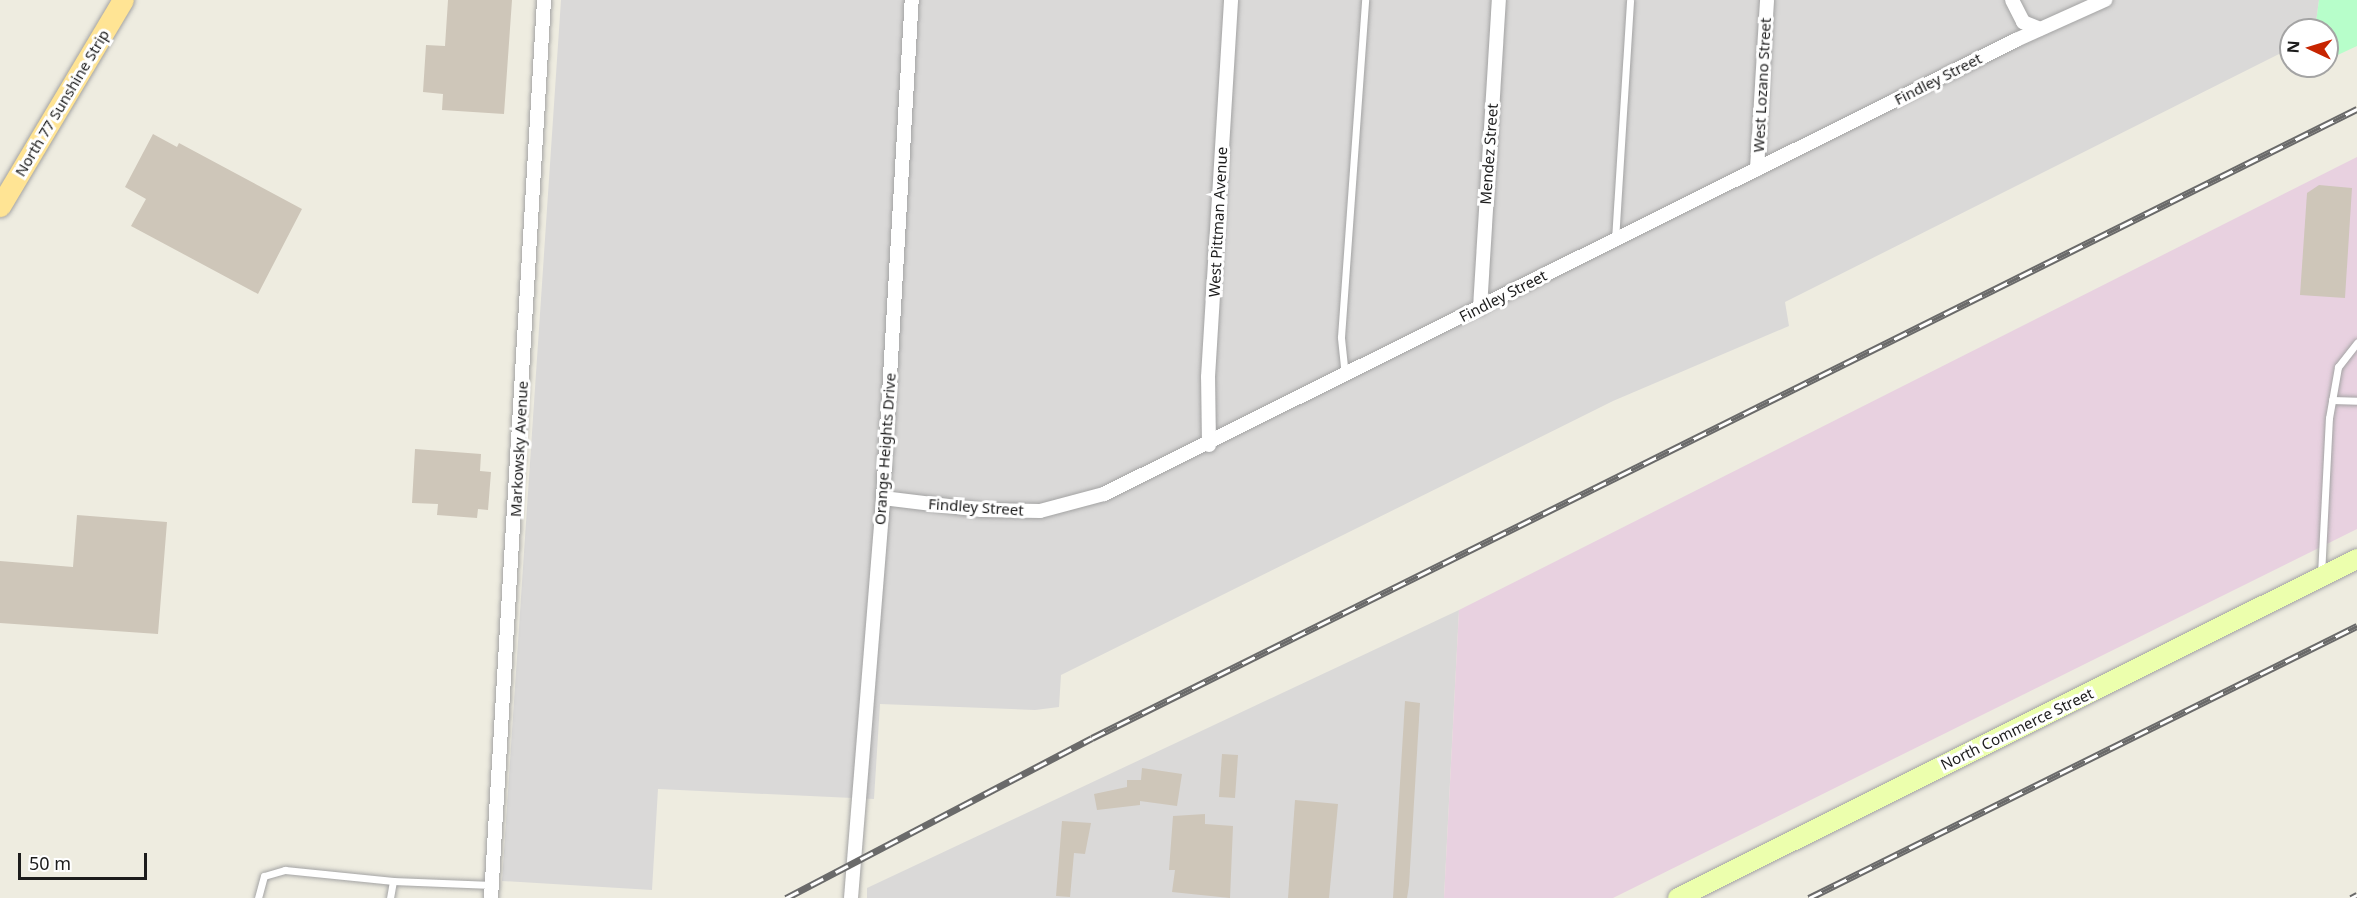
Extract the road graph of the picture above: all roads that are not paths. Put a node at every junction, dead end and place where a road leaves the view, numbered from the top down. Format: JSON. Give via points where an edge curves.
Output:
{"nodes":[{"id":1,"x":123,"y":0,"type":"edge"},
{"id":2,"x":544,"y":0,"type":"edge"},
{"id":3,"x":912,"y":0,"type":"edge"},
{"id":4,"x":1231,"y":0,"type":"edge"},
{"id":5,"x":1365,"y":0,"type":"edge"},
{"id":6,"x":1499,"y":0,"type":"edge"},
{"id":7,"x":1630,"y":0,"type":"edge"},
{"id":8,"x":1767,"y":0,"type":"edge"},
{"id":9,"x":2013,"y":0,"type":"edge"},
{"id":10,"x":2105,"y":0,"type":"edge"},
{"id":11,"x":2040,"y":29,"type":"junction"},
{"id":12,"x":1757,"y":169,"type":"junction"},
{"id":13,"x":0,"y":206,"type":"edge"},
{"id":14,"x":1615,"y":240,"type":"junction"},
{"id":15,"x":1479,"y":308,"type":"junction"},
{"id":16,"x":2357,"y":343,"type":"edge"},
{"id":17,"x":1345,"y":376,"type":"junction"},
{"id":18,"x":2332,"y":400,"type":"junction"},
{"id":19,"x":2357,"y":401,"type":"edge"},
{"id":20,"x":1209,"y":445,"type":"junction"},
{"id":21,"x":882,"y":498,"type":"junction"},
{"id":22,"x":2357,"y":559,"type":"edge"},
{"id":23,"x":2321,"y":577,"type":"junction"},
{"id":24,"x":393,"y":880,"type":"junction"},
{"id":25,"x":492,"y":892,"type":"edge"},
{"id":26,"x":258,"y":898,"type":"edge"},
{"id":27,"x":390,"y":898,"type":"edge"},
{"id":28,"x":851,"y":898,"type":"edge"},
{"id":29,"x":1678,"y":898,"type":"edge"}],
"edges":[{"from":1,"to":13,"type":"main road","name":"North 77 Sunshine Strip"},
{"from":2,"to":25,"type":"street","name":"Markowsky Avenue"},
{"from":3,"to":21,"type":"street","name":"Orange Heights Drive"},
{"from":4,"to":20,"type":"street","name":"West Pittman Avenue","via":[[1208,377]]},
{"from":5,"to":17,"type":"lane","via":[[1341,337]]},
{"from":6,"to":15,"type":"street","name":"Mendez Street"},
{"from":7,"to":14,"type":"lane"},
{"from":8,"to":12,"type":"street","name":"West Lozano Street"},
{"from":9,"to":11,"type":"street","via":[[2023,22]]},
{"from":10,"to":11,"type":"street","name":"Findley Street"},
{"from":11,"to":12,"type":"street","name":"Findley Street"},
{"from":12,"to":14,"type":"street","name":"Findley Street"},
{"from":14,"to":15,"type":"street","name":"Findley Street"},
{"from":15,"to":17,"type":"street","name":"Findley Street"},
{"from":16,"to":18,"type":"lane","via":[[2338,366]]},
{"from":17,"to":20,"type":"street","name":"Findley Street"},
{"from":18,"to":19,"type":"lane"},
{"from":18,"to":23,"type":"lane"},
{"from":20,"to":21,"type":"street","name":"Findley Street","via":[[1104,494],[1040,512],[981,510]]},
{"from":21,"to":28,"type":"street","name":"Orange Heights Drive"},
{"from":22,"to":23,"type":"main road","name":"North Commerce Street"},
{"from":23,"to":29,"type":"main road","name":"North Commerce Street"},
{"from":24,"to":25,"type":"lane"},
{"from":24,"to":26,"type":"lane","via":[[285,870],[264,876]]},
{"from":24,"to":27,"type":"lane"}]}
